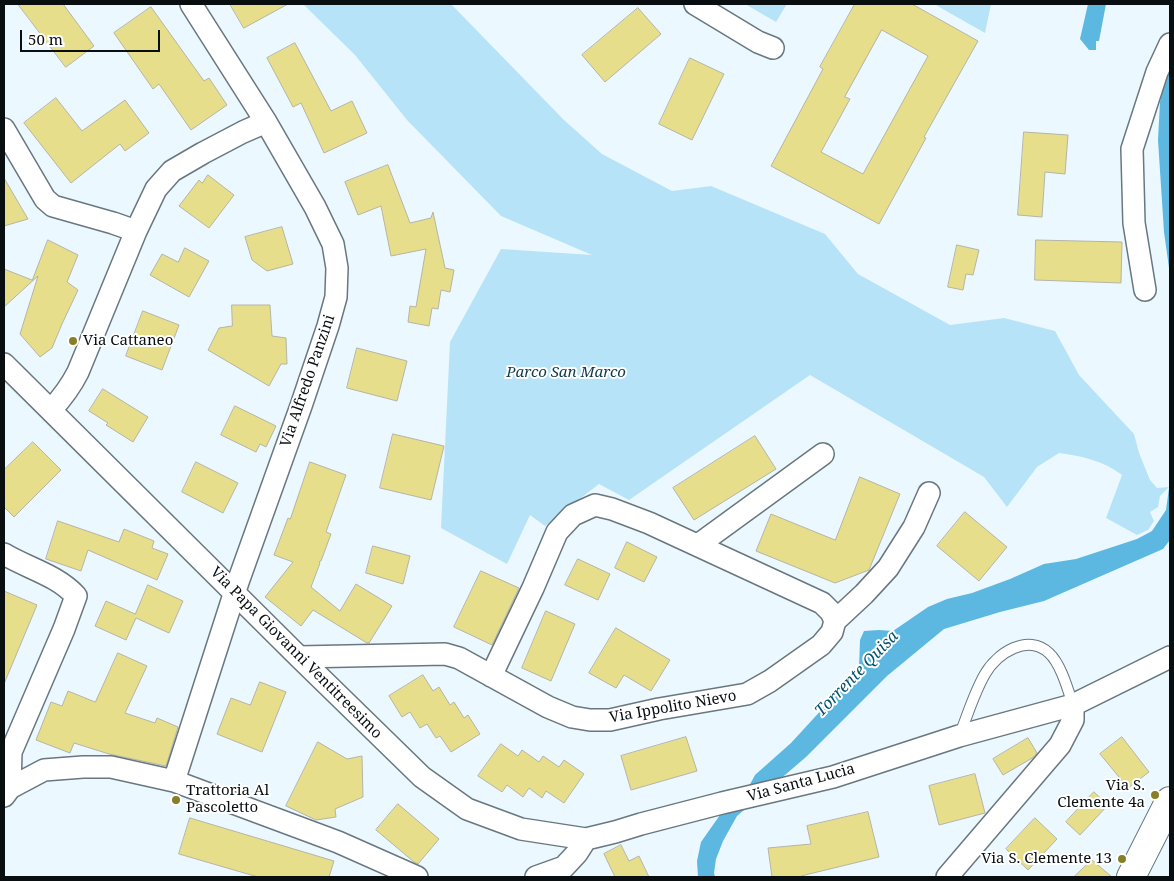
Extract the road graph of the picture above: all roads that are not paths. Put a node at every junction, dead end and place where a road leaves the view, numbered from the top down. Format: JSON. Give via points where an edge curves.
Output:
{"nodes":[{"id":1,"x":191,"y":4,"type":"edge"},
{"id":2,"x":695,"y":4,"type":"edge"},
{"id":3,"x":1170,"y":44,"type":"edge"},
{"id":4,"x":773,"y":48,"type":"dead end"},
{"id":5,"x":266,"y":122,"type":"junction"},
{"id":6,"x":4,"y":129,"type":"edge"},
{"id":7,"x":136,"y":231,"type":"junction"},
{"id":8,"x":1145,"y":290,"type":"dead end"},
{"id":9,"x":4,"y":364,"type":"edge"},
{"id":10,"x":51,"y":410,"type":"junction"},
{"id":11,"x":823,"y":454,"type":"dead end"},
{"id":12,"x":929,"y":493,"type":"dead end"},
{"id":13,"x":698,"y":545,"type":"junction"},
{"id":14,"x":4,"y":554,"type":"edge"},
{"id":15,"x":234,"y":593,"type":"junction"},
{"id":16,"x":836,"y":621,"type":"junction"},
{"id":17,"x":298,"y":657,"type":"junction"},
{"id":18,"x":1170,"y":657,"type":"edge"},
{"id":19,"x":491,"y":676,"type":"junction"},
{"id":20,"x":1073,"y":705,"type":"junction"},
{"id":21,"x":959,"y":736,"type":"junction"},
{"id":22,"x":174,"y":780,"type":"junction"},
{"id":23,"x":7,"y":792,"type":"edge"},
{"id":24,"x":1170,"y":801,"type":"edge"},
{"id":25,"x":640,"y":824,"type":"joint"},
{"id":26,"x":586,"y":839,"type":"junction"},
{"id":27,"x":418,"y":877,"type":"edge"},
{"id":28,"x":536,"y":877,"type":"edge"},
{"id":29,"x":947,"y":877,"type":"edge"},
{"id":30,"x":1131,"y":877,"type":"edge"}],
"edges":[{"from":1,"to":5,"type":"street","name":"Via Alfredo Panzini"},
{"from":2,"to":4,"type":"street"},
{"from":3,"to":8,"type":"street","via":[[1157,72],[1132,148],[1134,223]]},
{"from":5,"to":7,"type":"street","via":[[172,171],[156,189]]},
{"from":5,"to":15,"type":"street","name":"Via Alfredo Panzini","via":[[315,206],[333,244],[337,268],[336,297]]},
{"from":6,"to":7,"type":"street","via":[[45,199],[53,206]]},
{"from":7,"to":10,"type":"street","via":[[78,372]]},
{"from":9,"to":10,"type":"street","name":"Via Papa Giovanni Ventitreesimo"},
{"from":10,"to":15,"type":"street","name":"Via Papa Giovanni Ventitreesimo"},
{"from":11,"to":13,"type":"street"},
{"from":12,"to":16,"type":"street","name":"Via Ippolito Nievo","via":[[914,526],[888,568]]},
{"from":13,"to":16,"type":"street","via":[[822,603]]},
{"from":13,"to":19,"type":"street","via":[[612,509],[595,505],[573,515],[557,532]]},
{"from":14,"to":23,"type":"street","via":[[68,587],[76,596],[11,752]]},
{"from":15,"to":17,"type":"street","name":"Via Papa Giovanni Ventitreesimo"},
{"from":15,"to":22,"type":"street","name":"Via Alfredo Panzini"},
{"from":16,"to":19,"type":"street","name":"Via Ippolito Nievo","via":[[821,645],[747,694],[610,720],[572,718]]},
{"from":17,"to":19,"type":"street","name":"Via Ippolito Nievo","via":[[445,654]]},
{"from":17,"to":26,"type":"street","name":"Via Papa Giovanni Ventitreesimo","via":[[422,777],[467,809],[520,829]]},
{"from":18,"to":20,"type":"street","name":"Via Santa Lucia"},
{"from":20,"to":21,"type":"street","name":"Via Santa Lucia"},
{"from":20,"to":21,"type":"lane","via":[[1064,677],[1051,654],[1042,647],[1018,646],[1006,651],[985,674]]},
{"from":20,"to":29,"type":"street","via":[[1073,720],[1060,745]]},
{"from":21,"to":25,"type":"street","name":"Via Santa Lucia","via":[[833,777]]},
{"from":22,"to":23,"type":"street","via":[[111,767],[83,767],[44,770]]},
{"from":22,"to":27,"type":"street","via":[[338,842]]},
{"from":24,"to":30,"type":"street"},
{"from":25,"to":26,"type":"street","name":"Via Papa Giovanni Ventitreesimo"},
{"from":26,"to":28,"type":"street","via":[[564,867]]}]}
